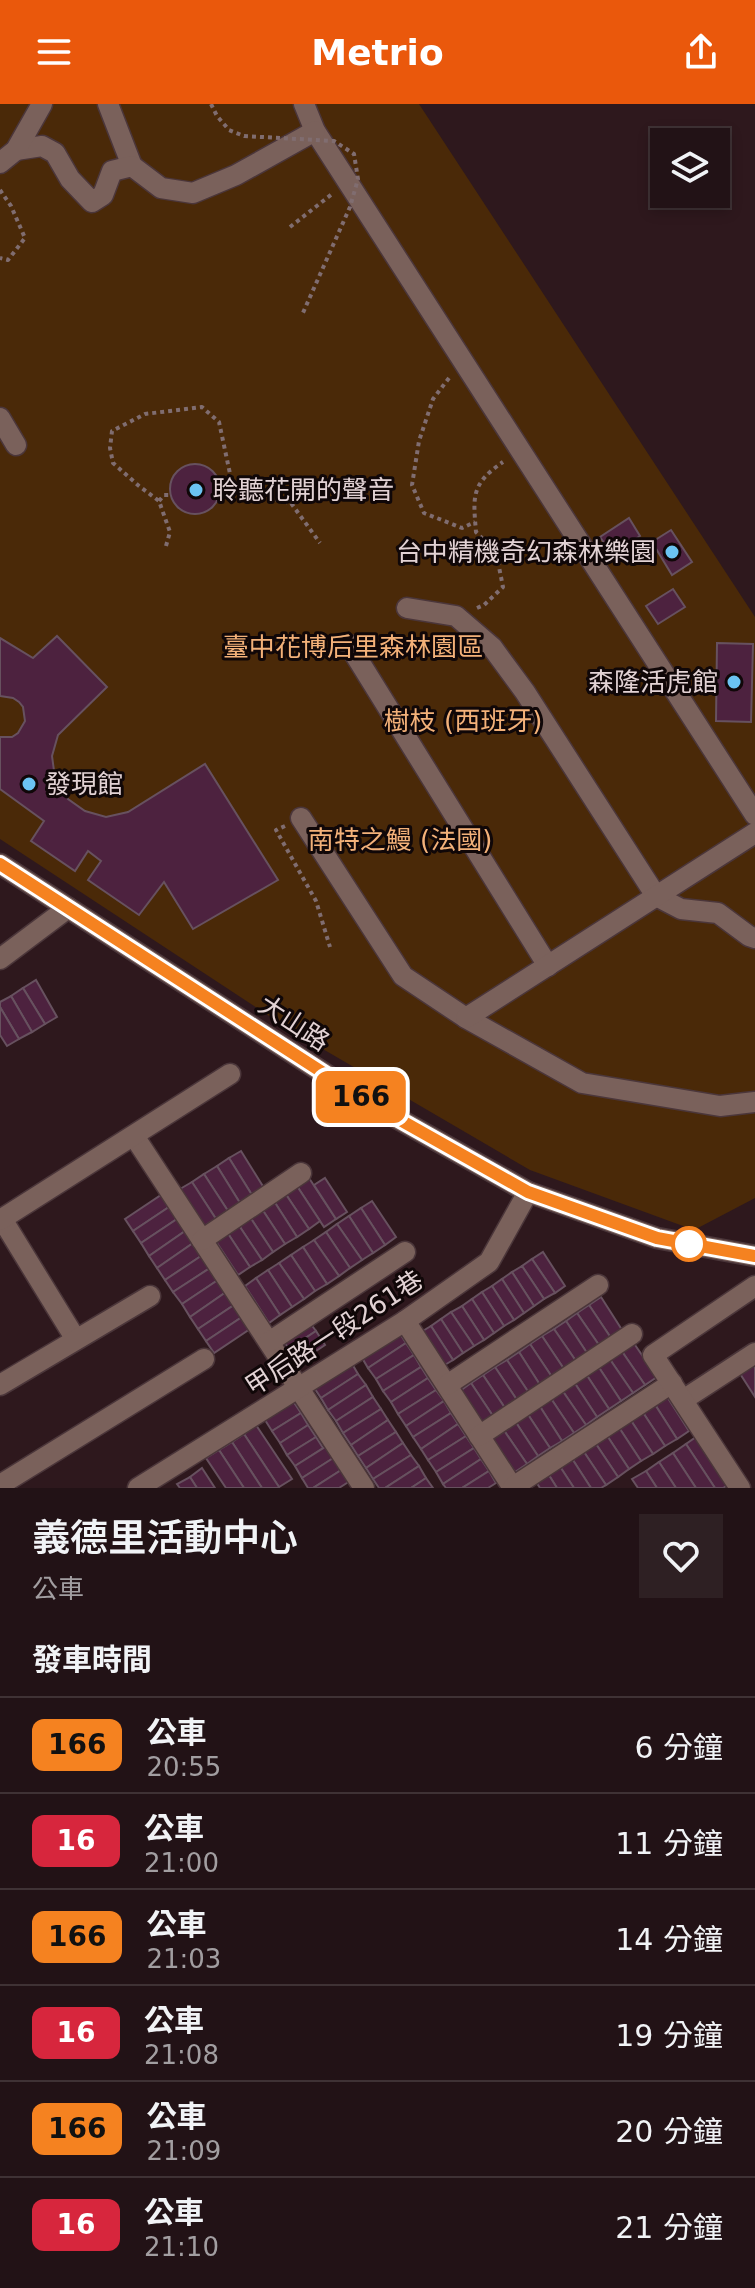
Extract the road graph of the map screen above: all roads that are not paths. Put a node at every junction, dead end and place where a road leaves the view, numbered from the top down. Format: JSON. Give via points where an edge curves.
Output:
{"nodes":[{"id":1,"x":42,"y":104,"type":"edge"},
{"id":2,"x":108,"y":104,"type":"edge"},
{"id":3,"x":304,"y":104,"type":"edge"},
{"id":4,"x":315,"y":131,"type":"junction"},
{"id":5,"x":8,"y":156,"type":"edge"},
{"id":6,"x":132,"y":166,"type":"junction"},
{"id":7,"x":0,"y":418,"type":"edge"},
{"id":8,"x":16,"y":445,"type":"dead end"},
{"id":9,"x":407,"y":608,"type":"dead end"},
{"id":10,"x":349,"y":645,"type":"dead end"},
{"id":11,"x":755,"y":815,"type":"edge"},
{"id":12,"x":301,"y":818,"type":"road end"},
{"id":13,"x":755,"y":833,"type":"edge"},
{"id":14,"x":0,"y":864,"type":"edge"},
{"id":15,"x":656,"y":896,"type":"junction"},
{"id":16,"x":68,"y":908,"type":"junction"},
{"id":17,"x":755,"y":938,"type":"edge"},
{"id":18,"x":0,"y":959,"type":"edge"},
{"id":19,"x":548,"y":966,"type":"junction"},
{"id":20,"x":466,"y":1018,"type":"junction"},
{"id":21,"x":230,"y":1074,"type":"dead end"},
{"id":22,"x":755,"y":1102,"type":"edge"},
{"id":23,"x":134,"y":1136,"type":"junction"},
{"id":24,"x":301,"y":1173,"type":"dead end"},
{"id":25,"x":528,"y":1192,"type":"junction"},
{"id":26,"x":1,"y":1219,"type":"edge"},
{"id":27,"x":202,"y":1240,"type":"junction"},
{"id":28,"x":405,"y":1252,"type":"dead end"},
{"id":29,"x":755,"y":1256,"type":"edge"},
{"id":30,"x":598,"y":1285,"type":"dead end"},
{"id":31,"x":755,"y":1286,"type":"edge"},
{"id":32,"x":150,"y":1296,"type":"dead end"},
{"id":33,"x":405,"y":1321,"type":"junction"},
{"id":34,"x":632,"y":1334,"type":"dead end"},
{"id":35,"x":75,"y":1338,"type":"junction"},
{"id":36,"x":269,"y":1342,"type":"junction"},
{"id":37,"x":755,"y":1353,"type":"edge"},
{"id":38,"x":204,"y":1359,"type":"dead end"},
{"id":39,"x":0,"y":1385,"type":"edge"},
{"id":40,"x":447,"y":1385,"type":"junction"},
{"id":41,"x":299,"y":1388,"type":"junction"},
{"id":42,"x":678,"y":1391,"type":"junction"},
{"id":43,"x":479,"y":1436,"type":"junction"},
{"id":44,"x":0,"y":1485,"type":"edge"},
{"id":45,"x":743,"y":1485,"type":"edge"},
{"id":46,"x":138,"y":1488,"type":"edge"},
{"id":47,"x":364,"y":1488,"type":"edge"},
{"id":48,"x":513,"y":1488,"type":"edge"}],
"edges":[{"from":1,"to":5,"type":"street"},
{"from":2,"to":6,"type":"street"},
{"from":3,"to":4,"type":"street"},
{"from":4,"to":6,"type":"street","via":[[193,193],[161,188]]},
{"from":4,"to":11,"type":"street"},
{"from":5,"to":6,"type":"street","via":[[42,146],[55,153],[92,202],[103,195],[112,171]]},
{"from":7,"to":8,"type":"street"},
{"from":9,"to":15,"type":"street","via":[[456,616],[492,647]]},
{"from":10,"to":19,"type":"street"},
{"from":12,"to":20,"type":"street","via":[[403,976]]},
{"from":13,"to":15,"type":"street"},
{"from":14,"to":16,"type":"street","name":"大山路"},
{"from":15,"to":17,"type":"street","via":[[681,909],[718,913]]},
{"from":15,"to":19,"type":"street"},
{"from":16,"to":18,"type":"street"},
{"from":16,"to":25,"type":"street","name":"大山路","via":[[370,1103]]},
{"from":19,"to":20,"type":"street"},
{"from":20,"to":22,"type":"street","via":[[582,1083],[720,1106]]},
{"from":21,"to":23,"type":"street"},
{"from":23,"to":26,"type":"street"},
{"from":23,"to":27,"type":"street"},
{"from":24,"to":27,"type":"street"},
{"from":25,"to":29,"type":"street","name":"大山路","via":[[657,1238]]},
{"from":25,"to":33,"type":"street","name":"甲后路一段261巷","via":[[489,1262]]},
{"from":26,"to":35,"type":"street"},
{"from":27,"to":36,"type":"street"},
{"from":28,"to":36,"type":"street"},
{"from":30,"to":40,"type":"street"},
{"from":31,"to":42,"type":"street","via":[[653,1355]]},
{"from":32,"to":35,"type":"street"},
{"from":33,"to":40,"type":"street"},
{"from":33,"to":41,"type":"street","name":"甲后路一段261巷"},
{"from":34,"to":43,"type":"street"},
{"from":35,"to":39,"type":"street"},
{"from":36,"to":41,"type":"street"},
{"from":37,"to":42,"type":"street"},
{"from":38,"to":44,"type":"street"},
{"from":40,"to":43,"type":"street"},
{"from":41,"to":46,"type":"street","name":"甲后路一段261巷"},
{"from":41,"to":47,"type":"street"},
{"from":42,"to":45,"type":"street"},
{"from":42,"to":48,"type":"street"},
{"from":43,"to":48,"type":"street"}]}
